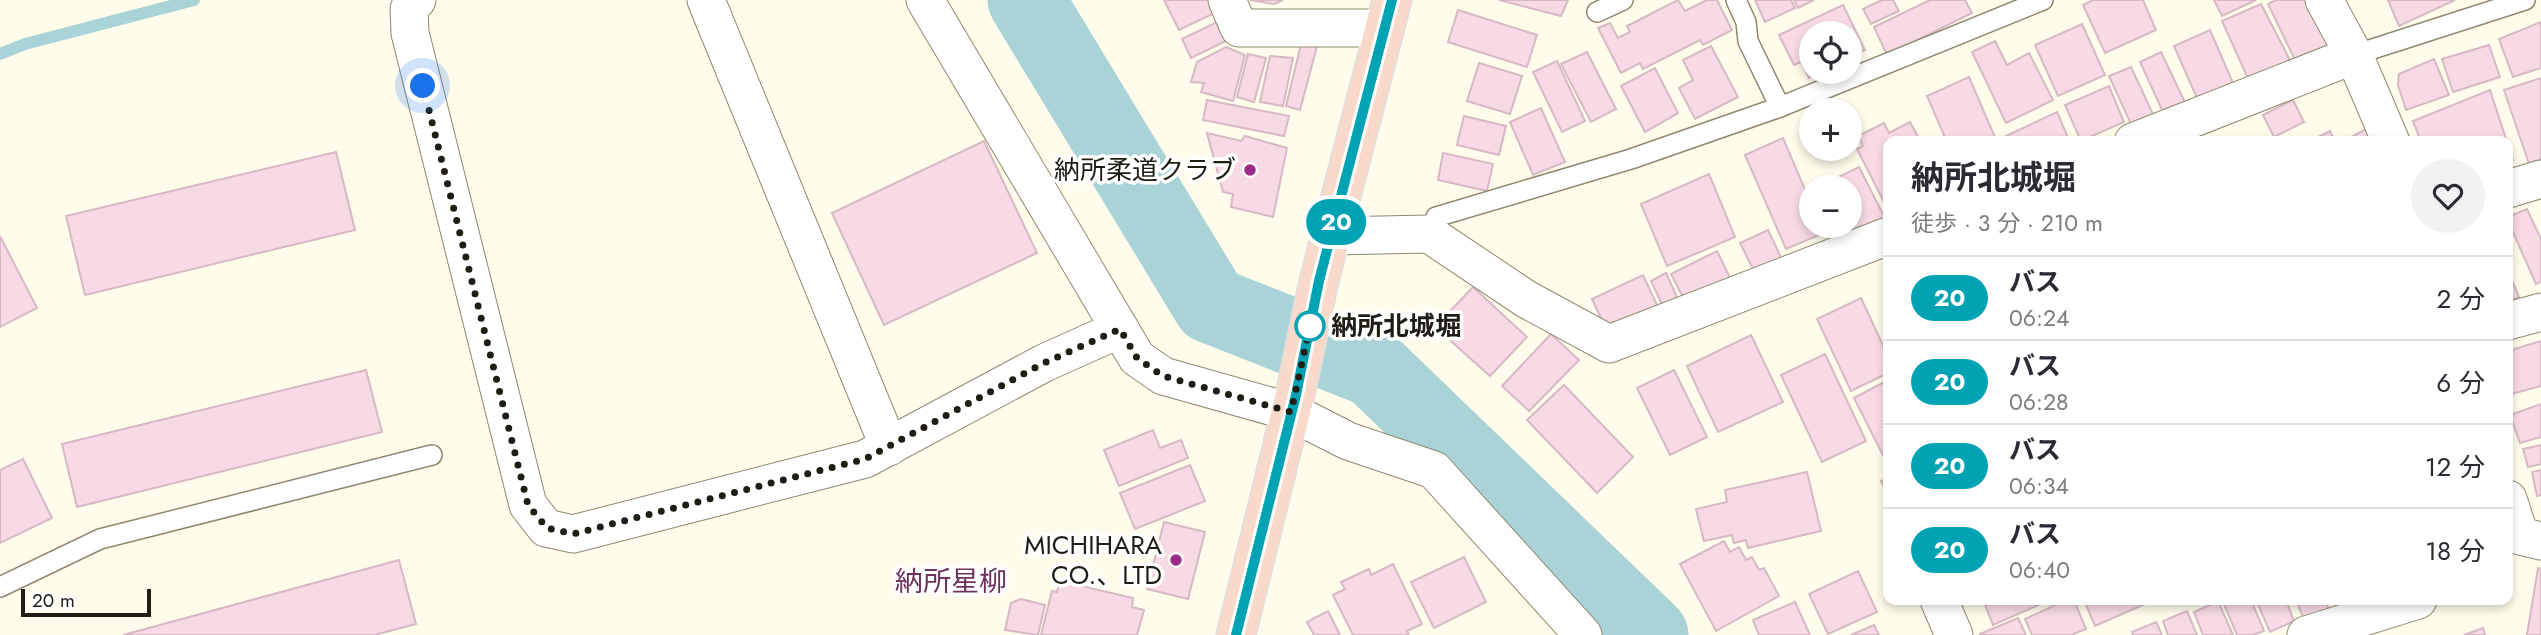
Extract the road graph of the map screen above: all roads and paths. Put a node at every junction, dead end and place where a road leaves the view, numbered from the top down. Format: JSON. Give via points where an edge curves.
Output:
{"nodes":[{"id":1,"x":417,"y":0,"type":"edge"},
{"id":2,"x":706,"y":0,"type":"edge"},
{"id":3,"x":925,"y":0,"type":"edge"},
{"id":4,"x":1227,"y":0,"type":"edge"},
{"id":5,"x":1623,"y":0,"type":"edge"},
{"id":6,"x":1736,"y":0,"type":"edge"},
{"id":7,"x":2043,"y":0,"type":"edge"},
{"id":8,"x":2324,"y":0,"type":"edge"},
{"id":9,"x":2525,"y":0,"type":"edge"},
{"id":10,"x":2488,"y":6,"type":"edge"},
{"id":11,"x":1597,"y":12,"type":"dead end"},
{"id":12,"x":1389,"y":14,"type":"edge"},
{"id":13,"x":2354,"y":55,"type":"junction"},
{"id":14,"x":1780,"y":107,"type":"junction"},
{"id":15,"x":2148,"y":136,"type":"edge"},
{"id":16,"x":2388,"y":136,"type":"edge"},
{"id":17,"x":2541,"y":179,"type":"edge"},
{"id":18,"x":2513,"y":187,"type":"edge"},
{"id":19,"x":1429,"y":234,"type":"junction"},
{"id":20,"x":1332,"y":236,"type":"junction"},
{"id":21,"x":1883,"y":238,"type":"edge"},
{"id":22,"x":2541,"y":312,"type":"edge"},
{"id":23,"x":2513,"y":320,"type":"edge"},
{"id":24,"x":1120,"y":329,"type":"junction"},
{"id":25,"x":1293,"y":404,"type":"junction"},
{"id":26,"x":888,"y":447,"type":"junction"},
{"id":27,"x":432,"y":455,"type":"dead end"},
{"id":28,"x":2513,"y":514,"type":"edge"},
{"id":29,"x":2523,"y":544,"type":"edge"},
{"id":30,"x":0,"y":587,"type":"edge"},
{"id":31,"x":1941,"y":605,"type":"edge"},
{"id":32,"x":2402,"y":605,"type":"edge"},
{"id":33,"x":1236,"y":635,"type":"edge"},
{"id":34,"x":1583,"y":635,"type":"edge"},
{"id":35,"x":1954,"y":635,"type":"edge"},
{"id":36,"x":2306,"y":635,"type":"edge"}],
"edges":[{"from":1,"to":26,"type":"street","via":[[408,9],[413,47],[528,505],[547,528],[573,534],[865,459]]},
{"from":2,"to":26,"type":"street"},
{"from":3,"to":24,"type":"street"},
{"from":4,"to":12,"type":"street","via":[[1239,28]]},
{"from":5,"to":11,"type":"lane"},
{"from":6,"to":14,"type":"lane","via":[[1748,41]]},
{"from":7,"to":14,"type":"lane"},
{"from":8,"to":13,"type":"street"},
{"from":9,"to":10,"type":"lane"},
{"from":10,"to":13,"type":"lane"},
{"from":12,"to":20,"type":"main road"},
{"from":13,"to":15,"type":"street"},
{"from":13,"to":16,"type":"street"},
{"from":14,"to":19,"type":"lane","via":[[1630,159],[1436,217]]},
{"from":17,"to":18,"type":"street"},
{"from":19,"to":20,"type":"street"},
{"from":19,"to":21,"type":"street","via":[[1526,299],[1609,344]]},
{"from":20,"to":25,"type":"main road"},
{"from":22,"to":23,"type":"street"},
{"from":24,"to":25,"type":"street","via":[[1137,358],[1163,376]]},
{"from":24,"to":26,"type":"street","via":[[1044,363]]},
{"from":25,"to":33,"type":"main road"},
{"from":25,"to":34,"type":"street","via":[[1348,441],[1434,470]]},
{"from":27,"to":30,"type":"lane","via":[[100,539]]},
{"from":28,"to":29,"type":"street"},
{"from":31,"to":35,"type":"street"},
{"from":32,"to":36,"type":"street"}]}
